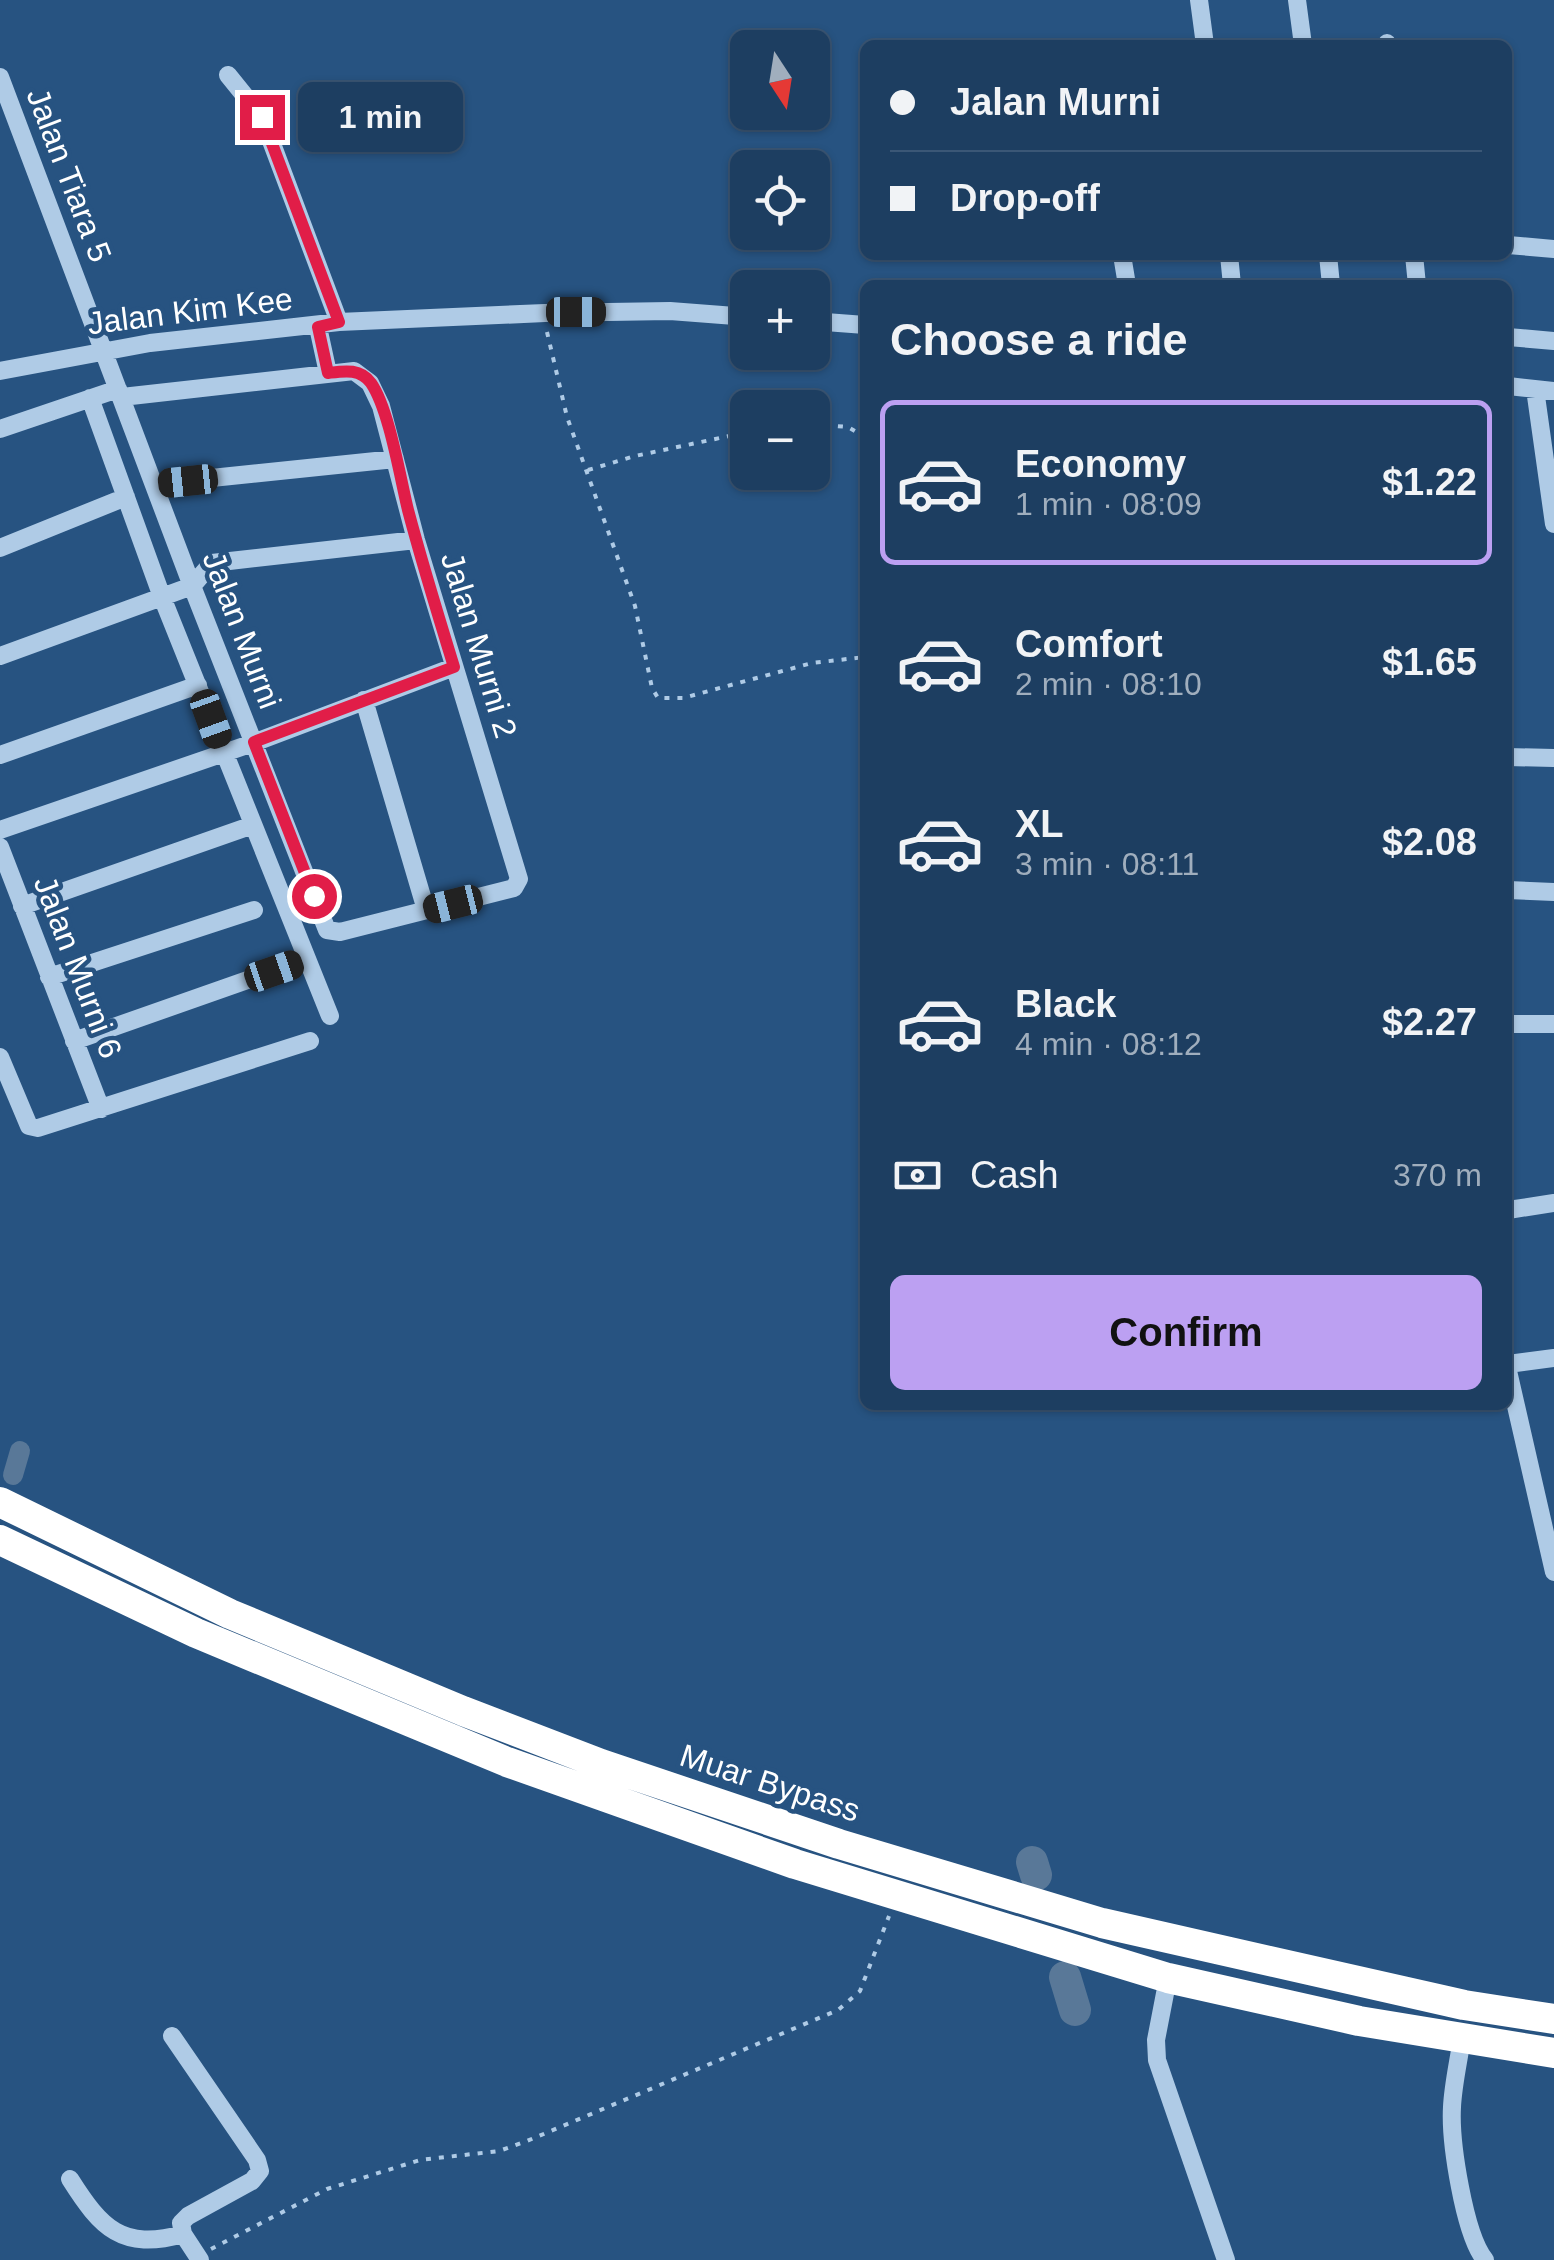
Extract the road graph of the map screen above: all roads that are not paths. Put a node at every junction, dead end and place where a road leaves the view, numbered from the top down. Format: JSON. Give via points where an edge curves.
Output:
{"nodes":[{"id":1,"x":1199,"y":0,"type":"edge"},
{"id":2,"x":1297,"y":0,"type":"edge"},
{"id":3,"x":1204,"y":40,"type":"edge"},
{"id":4,"x":1302,"y":40,"type":"edge"},
{"id":5,"x":228,"y":75,"type":"dead end"},
{"id":6,"x":0,"y":77,"type":"edge"},
{"id":7,"x":1512,"y":245,"type":"edge"},
{"id":8,"x":1554,"y":249,"type":"edge"},
{"id":9,"x":730,"y":315,"type":"edge"},
{"id":10,"x":339,"y":322,"type":"junction"},
{"id":11,"x":830,"y":322,"type":"edge"},
{"id":12,"x":860,"y":325,"type":"edge"},
{"id":13,"x":318,"y":327,"type":"junction"},
{"id":14,"x":1512,"y":337,"type":"edge"},
{"id":15,"x":1554,"y":341,"type":"edge"},
{"id":16,"x":104,"y":350,"type":"junction"},
{"id":17,"x":326,"y":365,"type":"junction"},
{"id":18,"x":0,"y":371,"type":"edge"},
{"id":19,"x":1512,"y":386,"type":"edge"},
{"id":20,"x":1544,"y":390,"type":"edge"},
{"id":21,"x":120,"y":393,"type":"junction"},
{"id":22,"x":90,"y":398,"type":"junction"},
{"id":23,"x":0,"y":429,"type":"edge"},
{"id":24,"x":395,"y":459,"type":"junction"},
{"id":25,"x":154,"y":484,"type":"junction"},
{"id":26,"x":126,"y":497,"type":"junction"},
{"id":27,"x":1554,"y":524,"type":"edge"},
{"id":28,"x":416,"y":540,"type":"junction"},
{"id":29,"x":0,"y":548,"type":"edge"},
{"id":30,"x":192,"y":586,"type":"junction"},
{"id":31,"x":162,"y":597,"type":"junction"},
{"id":32,"x":0,"y":656,"type":"edge"},
{"id":33,"x":454,"y":667,"type":"junction"},
{"id":34,"x":198,"y":685,"type":"junction"},
{"id":35,"x":364,"y":700,"type":"junction"},
{"id":36,"x":254,"y":742,"type":"junction"},
{"id":37,"x":223,"y":753,"type":"junction"},
{"id":38,"x":0,"y":755,"type":"edge"},
{"id":39,"x":1512,"y":758,"type":"edge"},
{"id":40,"x":1554,"y":758,"type":"edge"},
{"id":41,"x":254,"y":825,"type":"junction"},
{"id":42,"x":0,"y":830,"type":"edge"},
{"id":43,"x":0,"y":847,"type":"edge"},
{"id":44,"x":1512,"y":890,"type":"edge"},
{"id":45,"x":1554,"y":892,"type":"edge"},
{"id":46,"x":22,"y":906,"type":"junction"},
{"id":47,"x":254,"y":910,"type":"dead end"},
{"id":48,"x":426,"y":910,"type":"junction"},
{"id":49,"x":327,"y":930,"type":"joint"},
{"id":50,"x":307,"y":959,"type":"junction"},
{"id":51,"x":49,"y":977,"type":"junction"},
{"id":52,"x":330,"y":1016,"type":"dead end"},
{"id":53,"x":1512,"y":1024,"type":"edge"},
{"id":54,"x":1554,"y":1024,"type":"edge"},
{"id":55,"x":310,"y":1041,"type":"dead end"},
{"id":56,"x":74,"y":1042,"type":"junction"},
{"id":57,"x":0,"y":1057,"type":"edge"},
{"id":58,"x":101,"y":1109,"type":"junction"},
{"id":59,"x":1554,"y":1203,"type":"edge"},
{"id":60,"x":1512,"y":1209,"type":"edge"},
{"id":61,"x":1554,"y":1358,"type":"edge"},
{"id":62,"x":1512,"y":1366,"type":"edge"},
{"id":63,"x":1512,"y":1385,"type":"edge"},
{"id":64,"x":0,"y":1502,"type":"edge"},
{"id":65,"x":0,"y":1540,"type":"edge"},
{"id":66,"x":1554,"y":1572,"type":"edge"},
{"id":67,"x":1262,"y":1958,"type":"junction"},
{"id":68,"x":1168,"y":1978,"type":"junction"},
{"id":69,"x":1554,"y":1996,"type":"edge"},
{"id":70,"x":1554,"y":2019,"type":"edge"},
{"id":71,"x":1359,"y":2021,"type":"junction"},
{"id":72,"x":172,"y":2036,"type":"dead end"},
{"id":73,"x":1461,"y":2044,"type":"junction"},
{"id":74,"x":1554,"y":2053,"type":"edge"},
{"id":75,"x":1554,"y":2066,"type":"edge"},
{"id":76,"x":70,"y":2179,"type":"dead end"},
{"id":77,"x":183,"y":2234,"type":"junction"},
{"id":78,"x":199,"y":2258,"type":"edge"},
{"id":79,"x":1226,"y":2260,"type":"edge"},
{"id":80,"x":1484,"y":2260,"type":"edge"}],
"edges":[{"from":1,"to":3,"type":"street"},
{"from":2,"to":4,"type":"street"},
{"from":5,"to":10,"type":"street","via":[[262,117]]},
{"from":6,"to":16,"type":"street","name":"Jalan Tiara 5"},
{"from":7,"to":8,"type":"street"},
{"from":9,"to":10,"type":"street","name":"Jalan Kim Kee","via":[[545,313]]},
{"from":10,"to":13,"type":"street","name":"Jalan Kim Kee"},
{"from":11,"to":12,"type":"street"},
{"from":13,"to":16,"type":"street","name":"Jalan Kim Kee"},
{"from":13,"to":17,"type":"street"},
{"from":14,"to":15,"type":"street"},
{"from":16,"to":18,"type":"street","name":"Jalan Kim Kee"},
{"from":16,"to":21,"type":"street","name":"Jalan Murni"},
{"from":17,"to":21,"type":"street"},
{"from":17,"to":24,"type":"street","via":[[354,371],[370,383]]},
{"from":19,"to":20,"type":"street"},
{"from":20,"to":27,"type":"street"},
{"from":21,"to":22,"type":"street"},
{"from":21,"to":25,"type":"street","name":"Jalan Murni"},
{"from":22,"to":23,"type":"street"},
{"from":22,"to":26,"type":"street","name":"Jalan Murni"},
{"from":24,"to":25,"type":"street"},
{"from":24,"to":28,"type":"street"},
{"from":25,"to":30,"type":"street","name":"Jalan Murni"},
{"from":26,"to":29,"type":"street"},
{"from":26,"to":31,"type":"street","name":"Jalan Murni"},
{"from":28,"to":30,"type":"street","name":"Jalan Murni 2","via":[[212,563]]},
{"from":28,"to":33,"type":"street","name":"Jalan Murni 2"},
{"from":30,"to":31,"type":"street","name":"Jalan Murni 2"},
{"from":30,"to":36,"type":"street","name":"Jalan Murni"},
{"from":31,"to":32,"type":"street","name":"Jalan Murni 2"},
{"from":31,"to":34,"type":"street","name":"Jalan Murni"},
{"from":33,"to":35,"type":"street"},
{"from":33,"to":48,"type":"street","name":"Jalan Murni 2","via":[[518,884]]},
{"from":34,"to":37,"type":"street","name":"Jalan Murni"},
{"from":34,"to":38,"type":"street"},
{"from":35,"to":36,"type":"street"},
{"from":35,"to":48,"type":"street"},
{"from":36,"to":37,"type":"street"},
{"from":36,"to":49,"type":"street","name":"Jalan Murni"},
{"from":37,"to":41,"type":"street","name":"Jalan Murni"},
{"from":37,"to":42,"type":"street"},
{"from":39,"to":40,"type":"street"},
{"from":41,"to":46,"type":"street"},
{"from":41,"to":50,"type":"street","name":"Jalan Murni"},
{"from":43,"to":46,"type":"street","name":"Jalan Murni 6"},
{"from":44,"to":45,"type":"street"},
{"from":46,"to":51,"type":"street","name":"Jalan Murni 6"},
{"from":47,"to":51,"type":"street"},
{"from":48,"to":49,"type":"street","name":"Jalan Murni 2"},
{"from":50,"to":52,"type":"street","name":"Jalan Murni"},
{"from":50,"to":56,"type":"street"},
{"from":51,"to":56,"type":"street","name":"Jalan Murni 6"},
{"from":53,"to":54,"type":"street"},
{"from":55,"to":58,"type":"street"},
{"from":56,"to":58,"type":"street","name":"Jalan Murni 6"},
{"from":57,"to":58,"type":"street","via":[[29,1126]]},
{"from":59,"to":60,"type":"street"},
{"from":61,"to":62,"type":"street"},
{"from":63,"to":66,"type":"street"},
{"from":64,"to":67,"type":"highway","name":"Muar Bypass","via":[[230,1614],[601,1764],[1084,1917]]},
{"from":65,"to":68,"type":"highway","name":"Muar Bypass","via":[[196,1633],[508,1762],[795,1864]]},
{"from":67,"to":69,"type":"highway"},
{"from":67,"to":70,"type":"highway","name":"Muar Bypass"},
{"from":68,"to":71,"type":"highway","name":"Muar Bypass"},
{"from":68,"to":79,"type":"street","via":[[1157,2060]]},
{"from":71,"to":73,"type":"highway"},
{"from":71,"to":74,"type":"highway","name":"Muar Bypass"},
{"from":72,"to":77,"type":"street","via":[[260,2171],[252,2182],[188,2216]]},
{"from":73,"to":75,"type":"highway"},
{"from":73,"to":80,"type":"street","via":[[1452,2132],[1471,2238]]},
{"from":76,"to":77,"type":"street","via":[[92,2214],[118,2234],[148,2241]]},
{"from":77,"to":78,"type":"street"}]}
